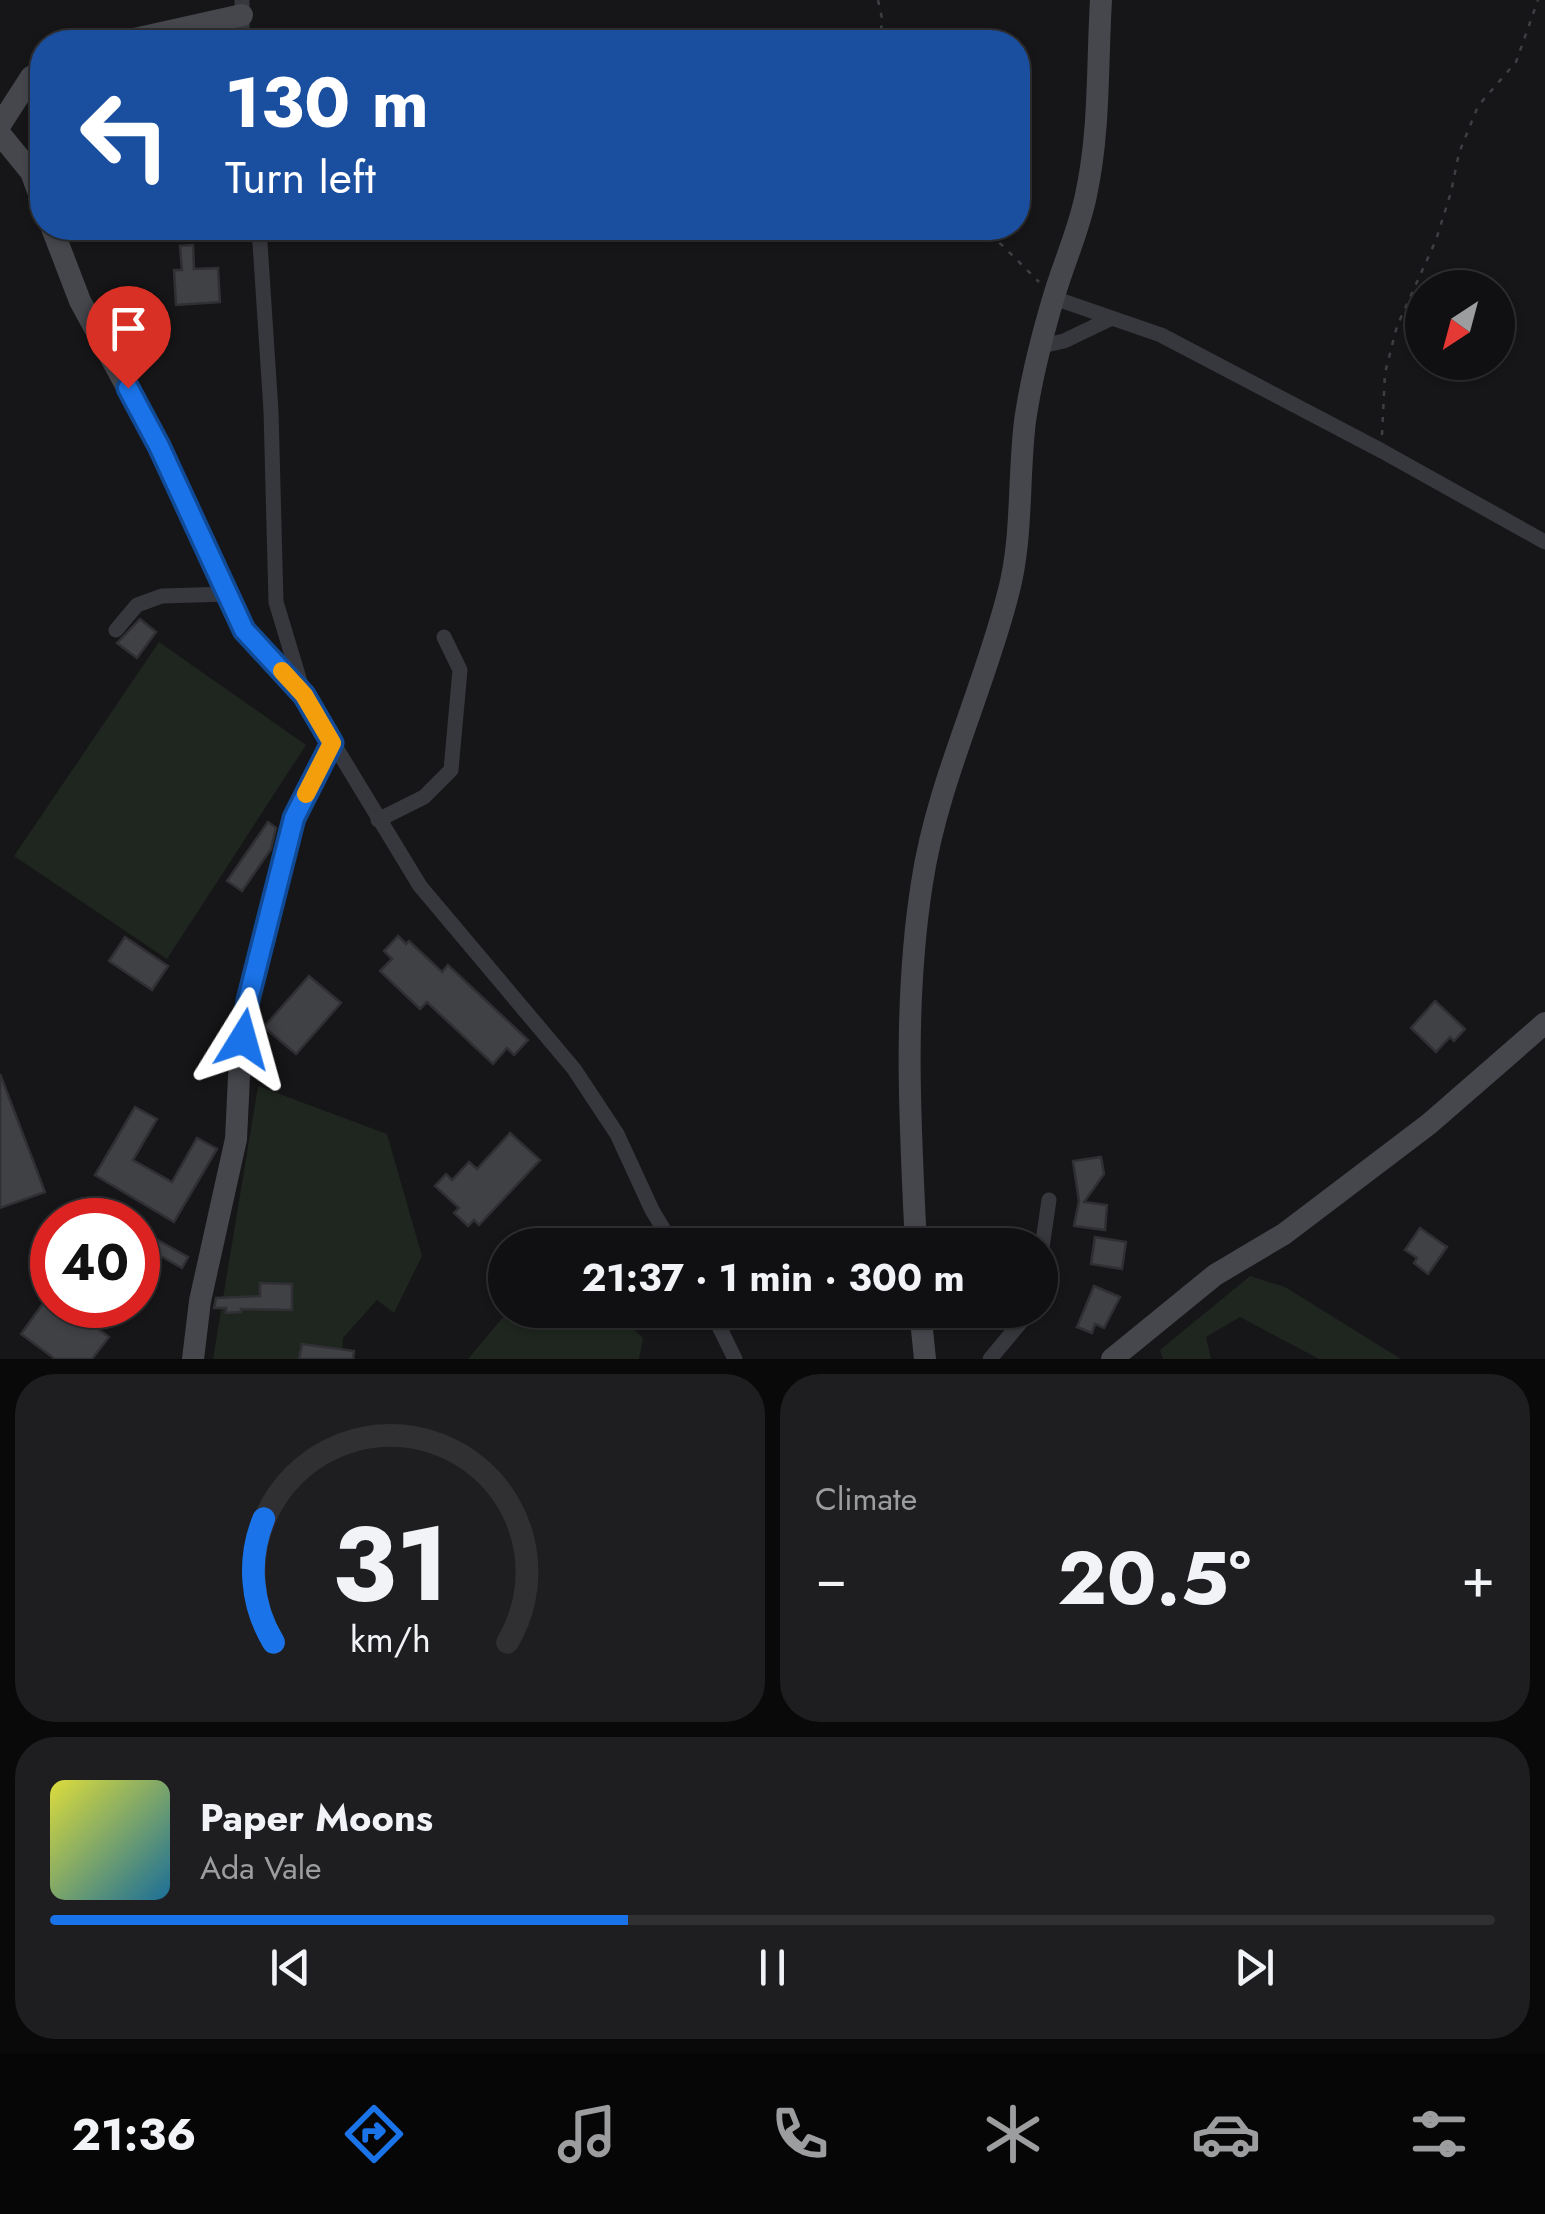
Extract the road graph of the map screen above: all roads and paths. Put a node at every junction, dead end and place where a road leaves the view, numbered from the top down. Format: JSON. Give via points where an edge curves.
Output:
{"nodes":[{"id":1,"x":878,"y":0,"type":"edge"},
{"id":2,"x":1100,"y":0,"type":"edge"},
{"id":3,"x":1538,"y":0,"type":"edge"},
{"id":4,"x":242,"y":7,"type":"edge"},
{"id":5,"x":162,"y":30,"type":"edge"},
{"id":6,"x":880,"y":30,"type":"edge"},
{"id":7,"x":30,"y":79,"type":"edge"},
{"id":8,"x":0,"y":125,"type":"edge"},
{"id":9,"x":0,"y":134,"type":"edge"},
{"id":10,"x":30,"y":171,"type":"edge"},
{"id":11,"x":57,"y":240,"type":"edge"},
{"id":12,"x":260,"y":240,"type":"edge"},
{"id":13,"x":996,"y":240,"type":"edge"},
{"id":14,"x":1054,"y":298,"type":"junction"},
{"id":15,"x":1112,"y":318,"type":"junction"},
{"id":16,"x":1042,"y":346,"type":"junction"},
{"id":17,"x":1382,"y":451,"type":"junction"},
{"id":18,"x":1545,"y":542,"type":"edge"},
{"id":19,"x":228,"y":594,"type":"junction"},
{"id":20,"x":116,"y":630,"type":"dead end"},
{"id":21,"x":444,"y":637,"type":"dead end"},
{"id":22,"x":304,"y":695,"type":"junction"},
{"id":23,"x":332,"y":743,"type":"junction"},
{"id":24,"x":378,"y":820,"type":"junction"},
{"id":25,"x":1545,"y":1023,"type":"edge"},
{"id":26,"x":1049,"y":1200,"type":"dead end"},
{"id":27,"x":663,"y":1228,"type":"edge"},
{"id":28,"x":916,"y":1228,"type":"edge"},
{"id":29,"x":1045,"y":1228,"type":"edge"},
{"id":30,"x":720,"y":1328,"type":"edge"},
{"id":31,"x":922,"y":1328,"type":"edge"},
{"id":32,"x":1017,"y":1328,"type":"edge"},
{"id":33,"x":193,"y":1359,"type":"edge"},
{"id":34,"x":735,"y":1359,"type":"edge"},
{"id":35,"x":925,"y":1359,"type":"edge"},
{"id":36,"x":990,"y":1359,"type":"edge"},
{"id":37,"x":1112,"y":1359,"type":"edge"}],
"edges":[{"from":1,"to":6,"type":"path"},
{"from":2,"to":14,"type":"street","via":[[1092,160]]},
{"from":3,"to":17,"type":"path","via":[[1516,62],[1478,106],[1436,240],[1397,326],[1385,372]]},
{"from":4,"to":5,"type":"street"},
{"from":7,"to":8,"type":"street"},
{"from":9,"to":10,"type":"street"},
{"from":11,"to":19,"type":"street","via":[[80,302],[159,446]]},
{"from":12,"to":22,"type":"street","via":[[276,602]]},
{"from":13,"to":14,"type":"path"},
{"from":14,"to":15,"type":"street"},
{"from":14,"to":16,"type":"street"},
{"from":15,"to":16,"type":"street"},
{"from":15,"to":17,"type":"street","via":[[1162,335]]},
{"from":16,"to":28,"type":"street","via":[[1025,421],[1008,594],[957,746],[921,886],[910,1026]]},
{"from":17,"to":18,"type":"street"},
{"from":19,"to":20,"type":"street","via":[[162,596],[137,606]]},
{"from":19,"to":22,"type":"street","via":[[244,630]]},
{"from":21,"to":24,"type":"street","via":[[460,670],[451,770],[424,797]]},
{"from":22,"to":23,"type":"street"},
{"from":23,"to":24,"type":"street"},
{"from":23,"to":33,"type":"street","via":[[294,818],[248,1000],[236,1138]]},
{"from":24,"to":27,"type":"street","via":[[420,886],[574,1069],[617,1134]]},
{"from":25,"to":37,"type":"street","via":[[1429,1124],[1284,1234],[1215,1275]]},
{"from":26,"to":29,"type":"street"},
{"from":30,"to":34,"type":"street"},
{"from":31,"to":35,"type":"street"},
{"from":32,"to":36,"type":"street"}]}
